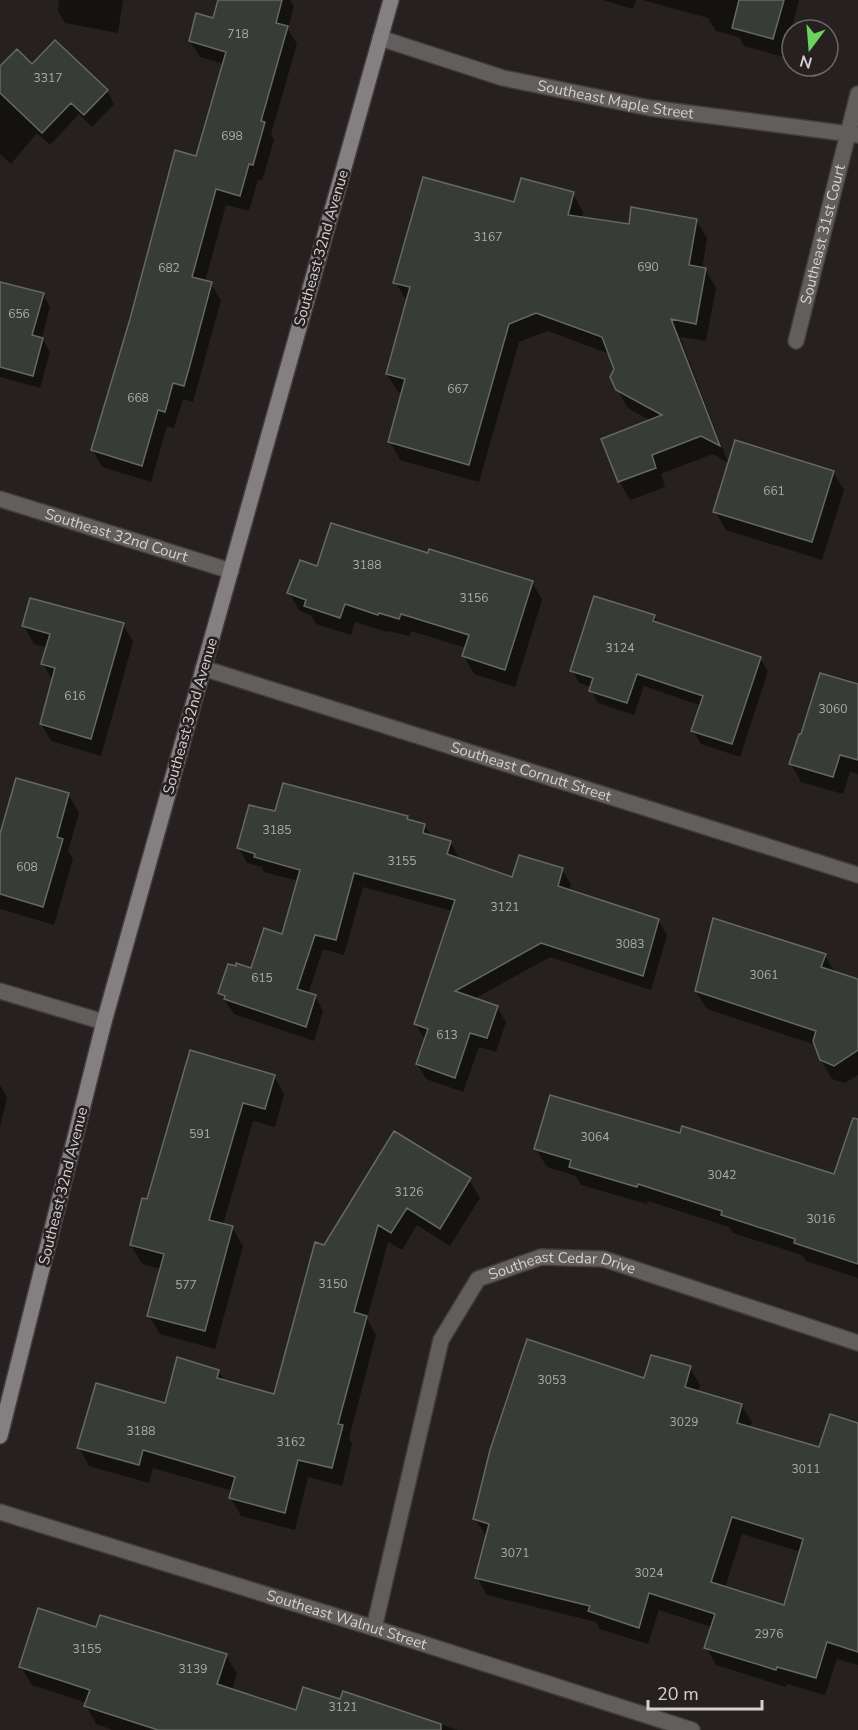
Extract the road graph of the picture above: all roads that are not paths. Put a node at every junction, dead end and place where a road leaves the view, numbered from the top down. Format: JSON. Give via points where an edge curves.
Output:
{"nodes":[{"id":1,"x":391,"y":0,"type":"edge"},
{"id":2,"x":380,"y":38,"type":"junction"},
{"id":3,"x":858,"y":94,"type":"edge"},
{"id":4,"x":853,"y":134,"type":"edge"},
{"id":5,"x":796,"y":341,"type":"dead end"},
{"id":6,"x":0,"y":500,"type":"edge"},
{"id":7,"x":231,"y":571,"type":"junction"},
{"id":8,"x":203,"y":668,"type":"junction"},
{"id":9,"x":858,"y":875,"type":"edge"},
{"id":10,"x":0,"y":992,"type":"edge"},
{"id":11,"x":104,"y":1022,"type":"junction"},
{"id":12,"x":858,"y":1342,"type":"edge"},
{"id":13,"x":0,"y":1436,"type":"edge"},
{"id":14,"x":0,"y":1512,"type":"edge"},
{"id":15,"x":374,"y":1628,"type":"junction"},
{"id":16,"x":692,"y":1730,"type":"edge"}],
"edges":[{"from":1,"to":2,"type":"main road","name":"Southeast 32nd Avenue"},
{"from":2,"to":4,"type":"street","name":"Southeast Maple Street","via":[[503,78],[650,108]]},
{"from":2,"to":7,"type":"main road","name":"Southeast 32nd Avenue"},
{"from":3,"to":4,"type":"street","name":"Southeast 31st Court"},
{"from":4,"to":5,"type":"street","name":"Southeast 31st Court"},
{"from":6,"to":7,"type":"street","name":"Southeast 32nd Court"},
{"from":7,"to":8,"type":"main road","name":"Southeast 32nd Avenue"},
{"from":8,"to":9,"type":"street","name":"Southeast Cornutt Street"},
{"from":8,"to":11,"type":"main road","name":"Southeast 32nd Avenue"},
{"from":10,"to":11,"type":"street"},
{"from":11,"to":13,"type":"main road","name":"Southeast 32nd Avenue"},
{"from":12,"to":15,"type":"street","name":"Southeast Cedar Drive","via":[[604,1259],[541,1257],[478,1280],[441,1340]]},
{"from":14,"to":15,"type":"street","name":"Southeast Walnut Street"},
{"from":15,"to":16,"type":"street","name":"Southeast Walnut Street"}]}
